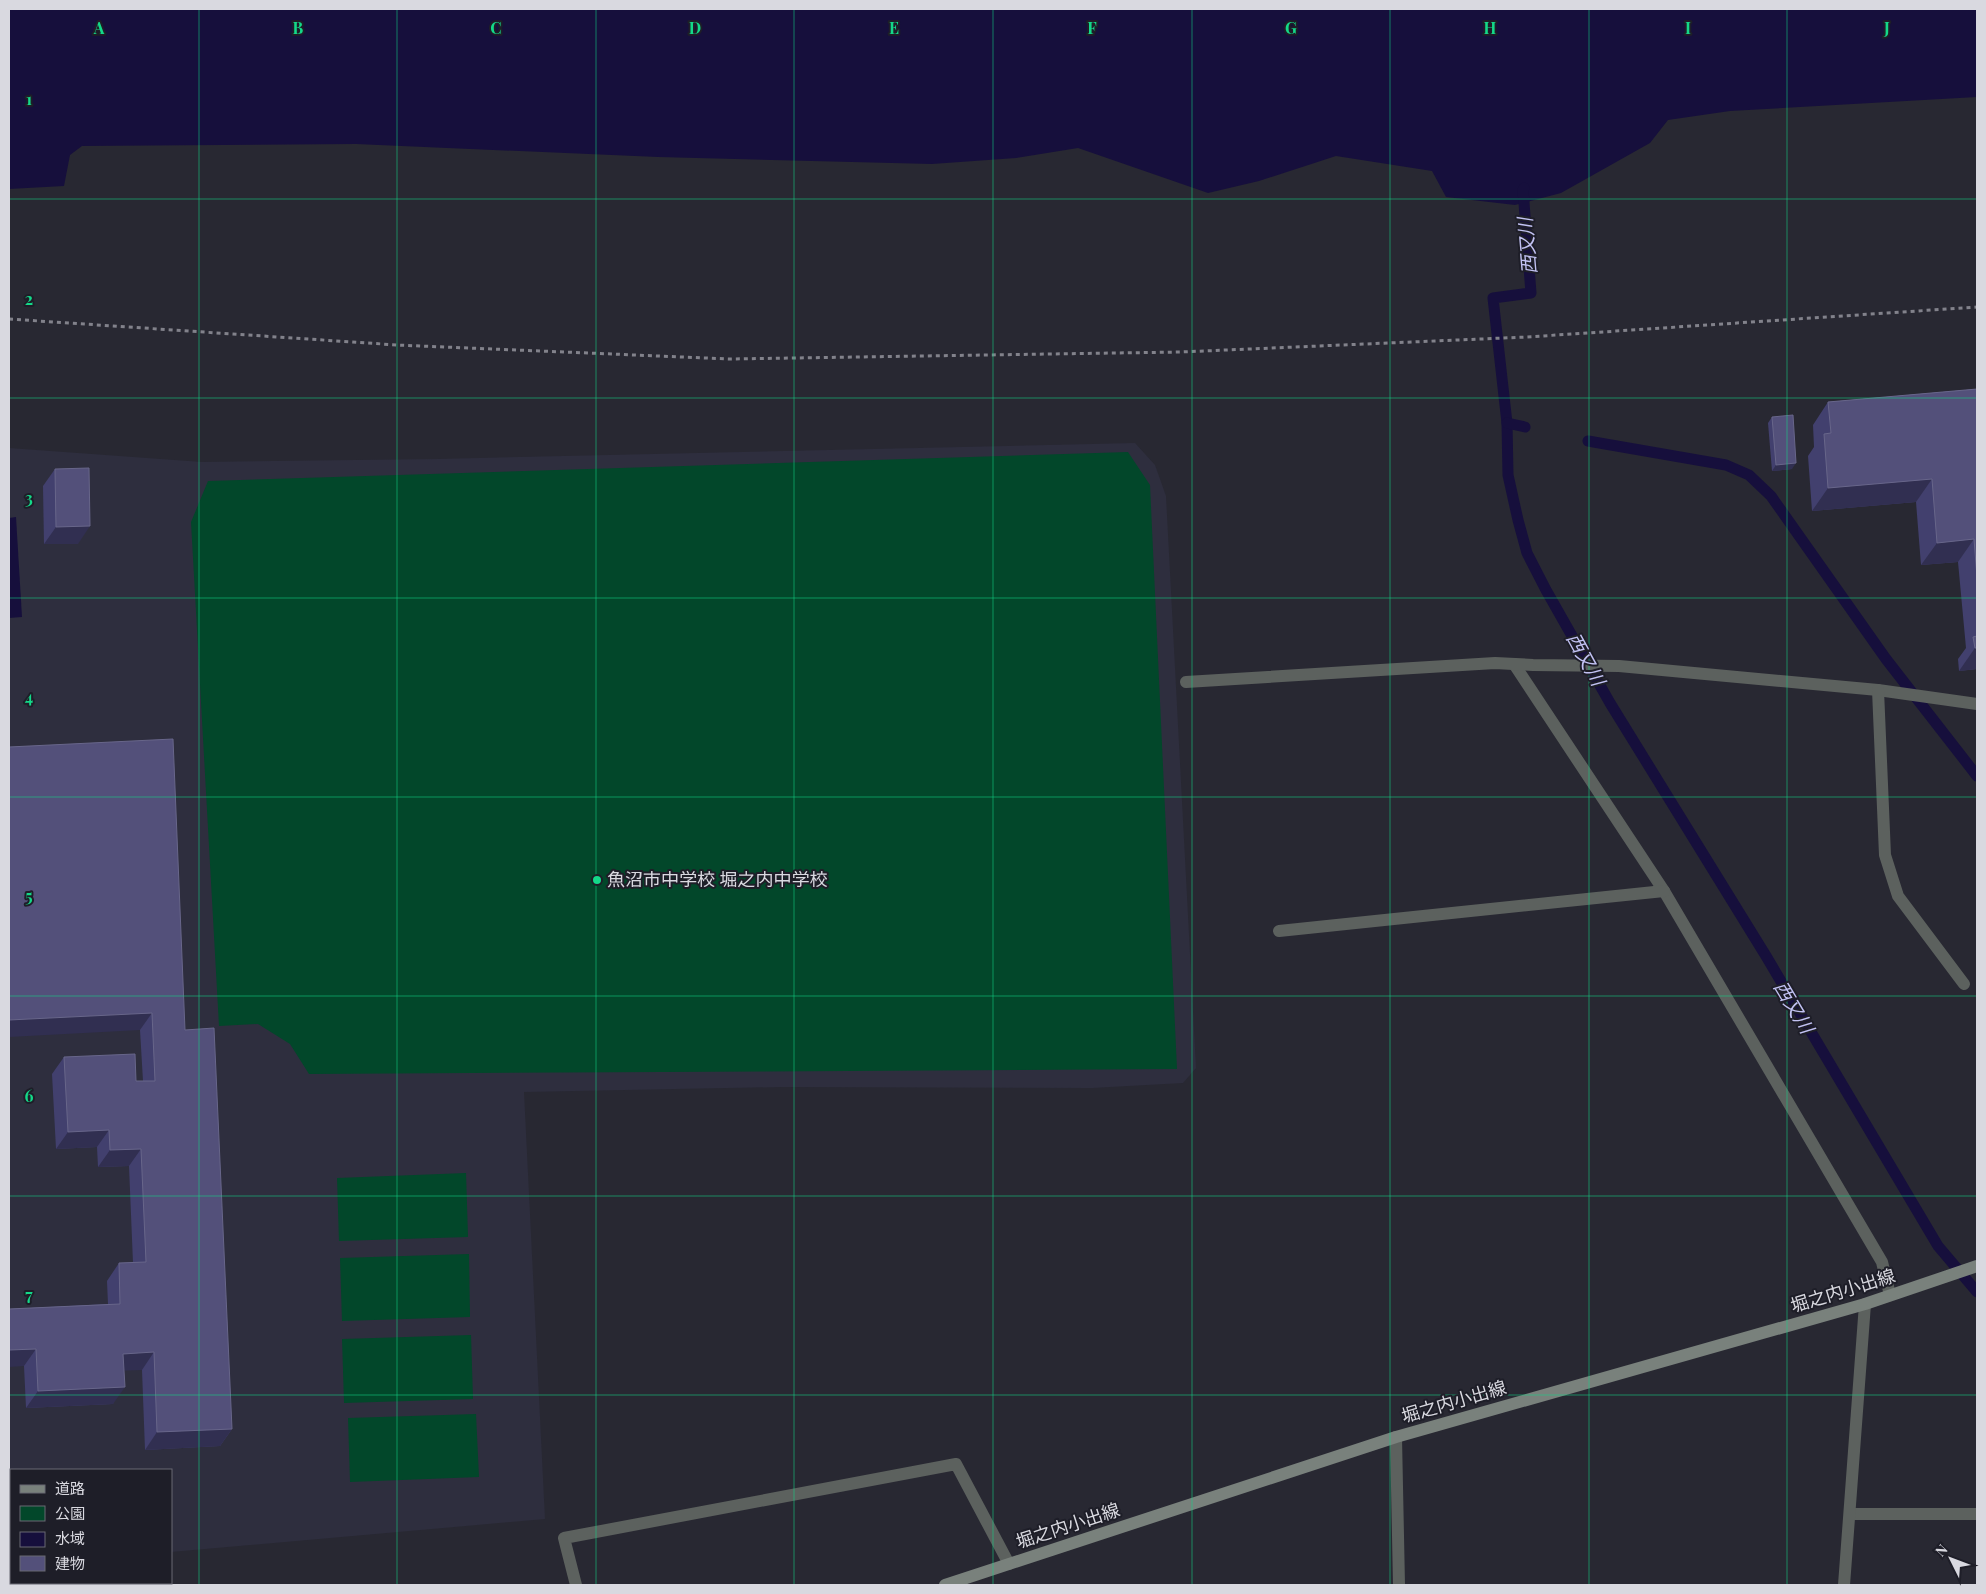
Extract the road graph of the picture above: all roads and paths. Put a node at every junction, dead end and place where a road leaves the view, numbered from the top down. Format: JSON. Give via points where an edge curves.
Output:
{"nodes":[{"id":1,"x":1977,"y":307,"type":"edge"},
{"id":2,"x":9,"y":319,"type":"edge"},
{"id":3,"x":1514,"y":664,"type":"junction"},
{"id":4,"x":1186,"y":682,"type":"dead end"},
{"id":5,"x":1883,"y":690,"type":"junction"},
{"id":6,"x":1977,"y":704,"type":"edge"},
{"id":7,"x":1664,"y":891,"type":"junction"},
{"id":8,"x":1279,"y":931,"type":"dead end"},
{"id":9,"x":1964,"y":984,"type":"dead end"},
{"id":10,"x":1977,"y":1266,"type":"edge"},
{"id":11,"x":1890,"y":1295,"type":"junction"},
{"id":12,"x":1865,"y":1304,"type":"junction"},
{"id":13,"x":1396,"y":1437,"type":"junction"},
{"id":14,"x":1851,"y":1514,"type":"junction"},
{"id":15,"x":1977,"y":1514,"type":"edge"},
{"id":16,"x":1010,"y":1564,"type":"junction"},
{"id":17,"x":576,"y":1585,"type":"edge"},
{"id":18,"x":945,"y":1585,"type":"edge"},
{"id":19,"x":1399,"y":1585,"type":"edge"},
{"id":20,"x":1844,"y":1585,"type":"edge"}],
"edges":[{"from":1,"to":2,"type":"path","via":[[1527,336],[1180,352],[730,359],[398,345]]},
{"from":3,"to":4,"type":"street"},
{"from":3,"to":5,"type":"street","via":[[1619,666]]},
{"from":3,"to":7,"type":"street"},
{"from":5,"to":6,"type":"street"},
{"from":5,"to":9,"type":"street","via":[[1885,855],[1898,896]]},
{"from":7,"to":8,"type":"street"},
{"from":7,"to":11,"type":"street","via":[[1882,1262]]},
{"from":10,"to":11,"type":"main road","name":"堀之内小出線"},
{"from":11,"to":12,"type":"main road","name":"堀之内小出線"},
{"from":12,"to":13,"type":"main road","name":"堀之内小出線"},
{"from":12,"to":14,"type":"street"},
{"from":13,"to":16,"type":"main road","name":"堀之内小出線"},
{"from":13,"to":19,"type":"street"},
{"from":14,"to":15,"type":"street"},
{"from":14,"to":20,"type":"street"},
{"from":16,"to":17,"type":"street","via":[[956,1464],[564,1538]]},
{"from":16,"to":18,"type":"main road","name":"堀之内小出線"}]}
